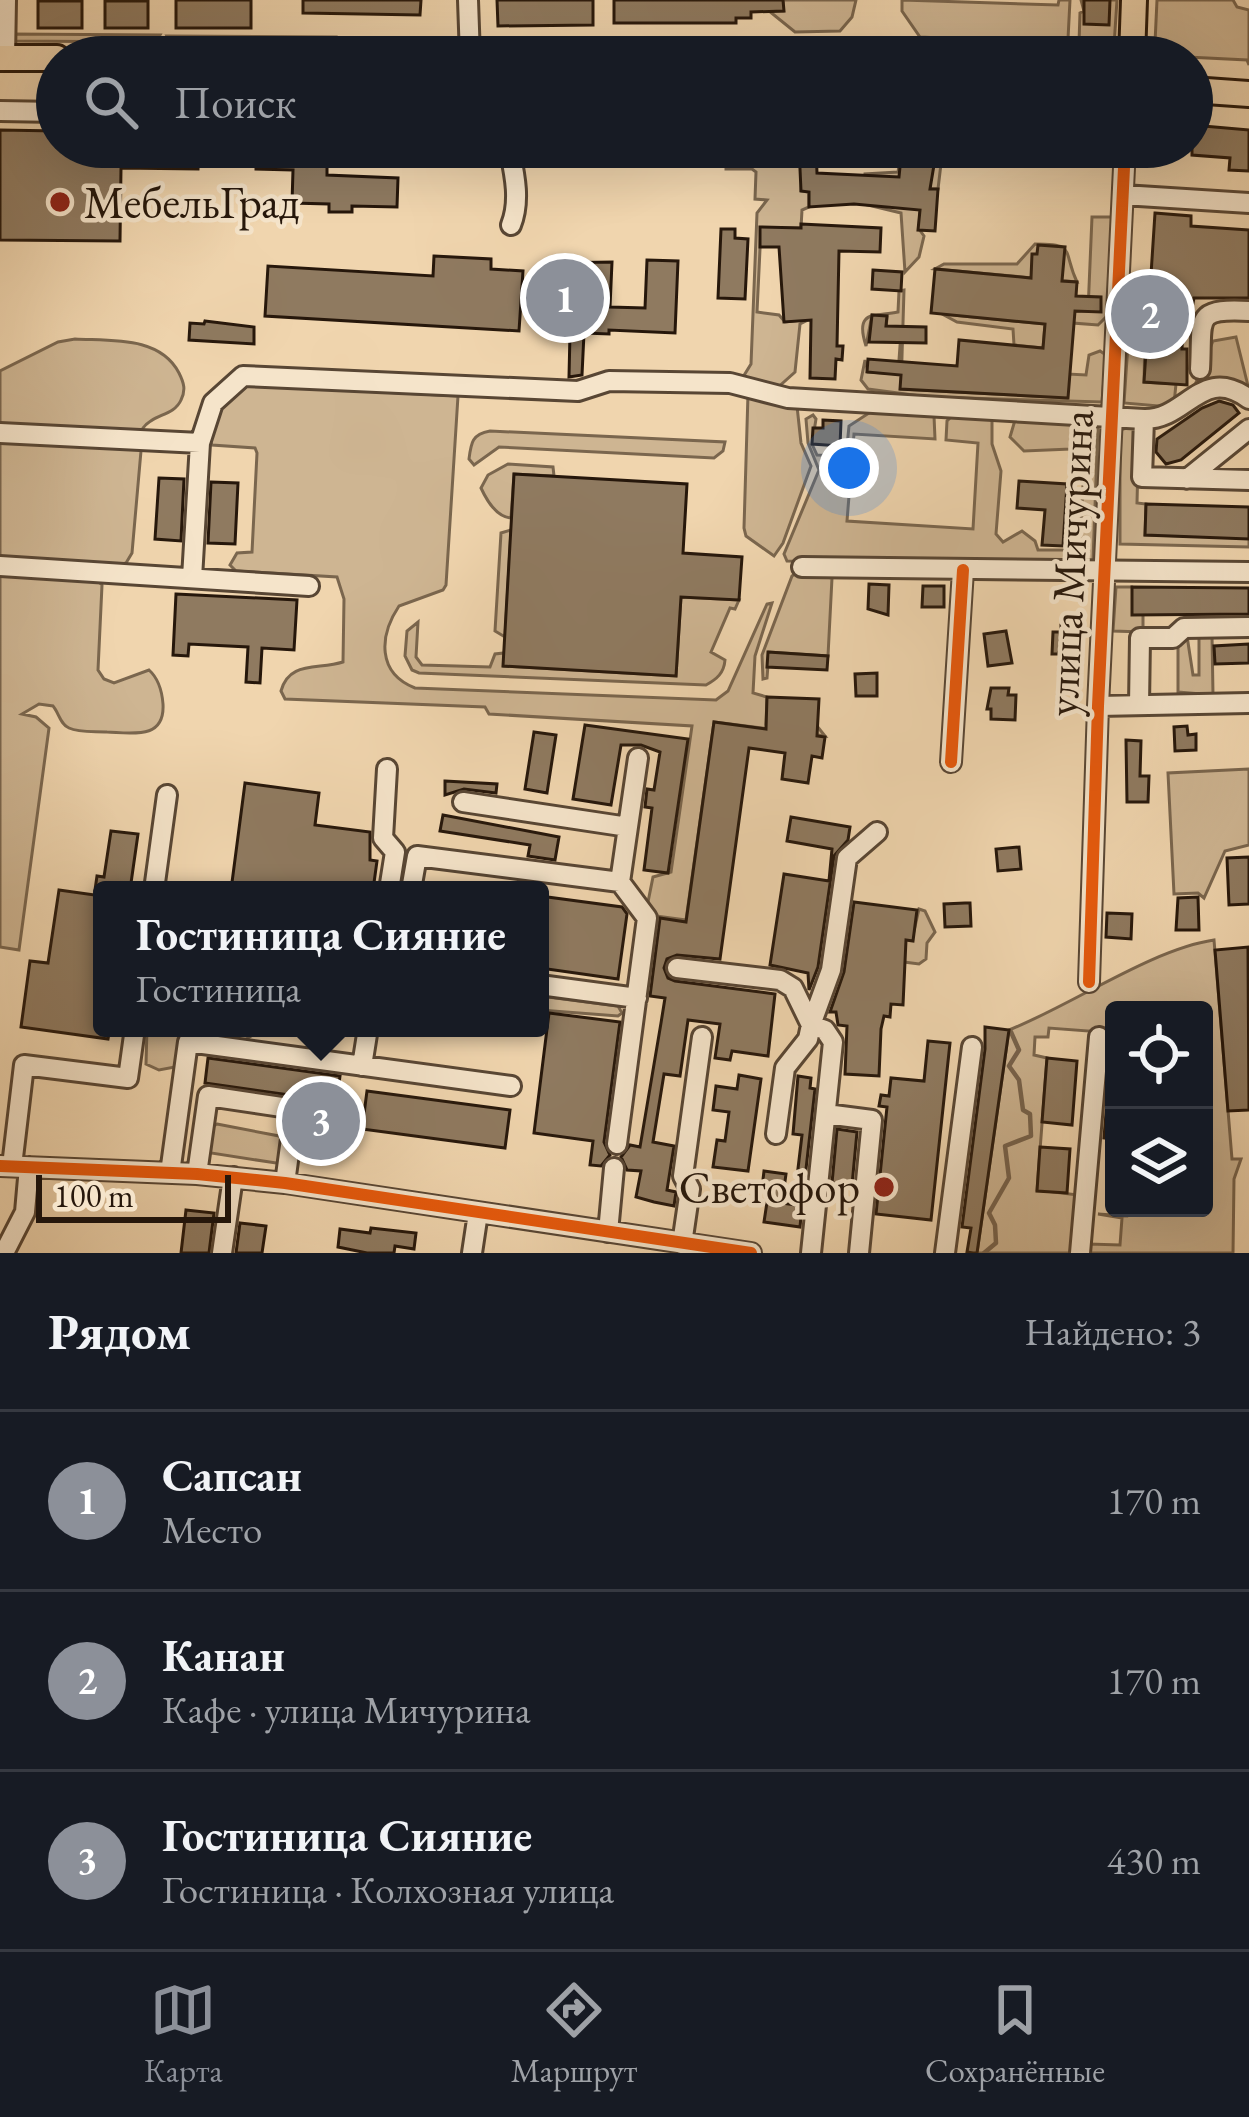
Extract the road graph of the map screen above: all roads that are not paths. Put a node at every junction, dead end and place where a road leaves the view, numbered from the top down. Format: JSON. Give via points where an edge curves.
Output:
{"nodes":[{"id":1,"x":6,"y":0,"type":"edge"},
{"id":2,"x":469,"y":0,"type":"edge"},
{"id":3,"x":1134,"y":0,"type":"edge"},
{"id":4,"x":470,"y":36,"type":"edge"},
{"id":5,"x":1133,"y":36,"type":"edge"},
{"id":6,"x":3,"y":58,"type":"edge"},
{"id":7,"x":36,"y":58,"type":"edge"},
{"id":8,"x":1213,"y":91,"type":"edge"},
{"id":9,"x":1249,"y":94,"type":"edge"},
{"id":10,"x":0,"y":111,"type":"edge"},
{"id":11,"x":36,"y":112,"type":"edge"},
{"id":12,"x":514,"y":168,"type":"edge"},
{"id":13,"x":1124,"y":168,"type":"edge"},
{"id":14,"x":1123,"y":195,"type":"junction"},
{"id":15,"x":1249,"y":202,"type":"edge"},
{"id":16,"x":511,"y":225,"type":"dead end"},
{"id":17,"x":1249,"y":311,"type":"edge"},
{"id":18,"x":1200,"y":369,"type":"dead end"},
{"id":19,"x":1249,"y":399,"type":"edge"},
{"id":20,"x":1112,"y":417,"type":"junction"},
{"id":21,"x":1144,"y":418,"type":"junction"},
{"id":22,"x":1249,"y":429,"type":"edge"},
{"id":23,"x":0,"y":433,"type":"edge"},
{"id":24,"x":200,"y":443,"type":"junction"},
{"id":25,"x":1187,"y":479,"type":"junction"},
{"id":26,"x":1249,"y":480,"type":"edge"},
{"id":27,"x":0,"y":566,"type":"edge"},
{"id":28,"x":802,"y":567,"type":"dead end"},
{"id":29,"x":963,"y":570,"type":"junction"},
{"id":30,"x":1249,"y":572,"type":"edge"},
{"id":31,"x":1105,"y":573,"type":"junction"},
{"id":32,"x":192,"y":578,"type":"junction"},
{"id":33,"x":309,"y":586,"type":"dead end"},
{"id":34,"x":1249,"y":627,"type":"edge"},
{"id":35,"x":1249,"y":703,"type":"edge"},
{"id":36,"x":1139,"y":705,"type":"junction"},
{"id":37,"x":1098,"y":706,"type":"junction"},
{"id":38,"x":638,"y":758,"type":"dead end"},
{"id":39,"x":951,"y":762,"type":"dead end"},
{"id":40,"x":387,"y":769,"type":"dead end"},
{"id":41,"x":167,"y":794,"type":"dead end"},
{"id":42,"x":463,"y":802,"type":"dead end"},
{"id":43,"x":628,"y":827,"type":"junction"},
{"id":44,"x":877,"y":832,"type":"dead end"},
{"id":45,"x":155,"y":881,"type":"edge"},
{"id":46,"x":390,"y":881,"type":"edge"},
{"id":47,"x":413,"y":881,"type":"edge"},
{"id":48,"x":620,"y":882,"type":"junction"},
{"id":49,"x":676,"y":968,"type":"dead end"},
{"id":50,"x":1089,"y":982,"type":"dead end"},
{"id":51,"x":549,"y":986,"type":"edge"},
{"id":52,"x":637,"y":998,"type":"junction"},
{"id":53,"x":811,"y":1025,"type":"junction"},
{"id":54,"x":134,"y":1037,"type":"edge"},
{"id":55,"x":367,"y":1037,"type":"edge"},
{"id":56,"x":702,"y":1037,"type":"dead end"},
{"id":57,"x":1099,"y":1037,"type":"dead end"},
{"id":58,"x":972,"y":1047,"type":"dead end"},
{"id":59,"x":362,"y":1066,"type":"junction"},
{"id":60,"x":512,"y":1086,"type":"dead end"},
{"id":61,"x":826,"y":1114,"type":"junction"},
{"id":62,"x":776,"y":1134,"type":"dead end"},
{"id":63,"x":617,"y":1144,"type":"dead end"},
{"id":64,"x":14,"y":1166,"type":"edge"},
{"id":65,"x":614,"y":1168,"type":"dead end"},
{"id":66,"x":170,"y":1173,"type":"junction"},
{"id":67,"x":197,"y":1174,"type":"junction"},
{"id":68,"x":232,"y":1177,"type":"junction"},
{"id":69,"x":285,"y":1183,"type":"junction"},
{"id":70,"x":478,"y":1213,"type":"junction"},
{"id":71,"x":608,"y":1232,"type":"junction"},
{"id":72,"x":668,"y":1246,"type":"edge"},
{"id":73,"x":741,"y":1252,"type":"edge"},
{"id":74,"x":4,"y":1253,"type":"edge"},
{"id":75,"x":222,"y":1253,"type":"edge"},
{"id":76,"x":472,"y":1253,"type":"edge"},
{"id":77,"x":751,"y":1253,"type":"edge"},
{"id":78,"x":811,"y":1253,"type":"edge"},
{"id":79,"x":859,"y":1253,"type":"edge"},
{"id":80,"x":945,"y":1253,"type":"edge"},
{"id":81,"x":1080,"y":1253,"type":"edge"}],
"edges":[{"from":1,"to":6,"type":"street"},
{"from":2,"to":4,"type":"street"},
{"from":3,"to":5,"type":"main road"},
{"from":6,"to":7,"type":"main road"},
{"from":8,"to":9,"type":"main road"},
{"from":10,"to":11,"type":"street"},
{"from":12,"to":16,"type":"street"},
{"from":13,"to":14,"type":"street","name":"улица Мичурина"},
{"from":14,"to":15,"type":"street"},
{"from":14,"to":20,"type":"street","name":"улица Мичурина"},
{"from":17,"to":18,"type":"street","via":[[1208,313]]},
{"from":19,"to":21,"type":"street","via":[[1213,387],[1159,419]]},
{"from":20,"to":21,"type":"street"},
{"from":20,"to":24,"type":"street","via":[[788,398],[730,383],[609,381],[578,391],[243,376],[213,403]]},
{"from":20,"to":31,"type":"street","name":"улица Мичурина"},
{"from":21,"to":25,"type":"street","via":[[1142,478]]},
{"from":22,"to":25,"type":"street"},
{"from":23,"to":24,"type":"street"},
{"from":24,"to":32,"type":"street"},
{"from":25,"to":26,"type":"street"},
{"from":27,"to":32,"type":"street"},
{"from":28,"to":29,"type":"street"},
{"from":29,"to":31,"type":"street"},
{"from":29,"to":39,"type":"street"},
{"from":30,"to":31,"type":"street"},
{"from":31,"to":37,"type":"street","name":"улица Мичурина"},
{"from":32,"to":33,"type":"street"},
{"from":34,"to":36,"type":"street","via":[[1140,638]]},
{"from":35,"to":36,"type":"street"},
{"from":36,"to":37,"type":"street"},
{"from":37,"to":50,"type":"street","name":"улица Мичурина"},
{"from":38,"to":43,"type":"street"},
{"from":40,"to":46,"type":"street","via":[[383,838],[395,852]]},
{"from":41,"to":45,"type":"street"},
{"from":42,"to":43,"type":"street"},
{"from":43,"to":48,"type":"street"},
{"from":44,"to":53,"type":"street","via":[[847,858],[831,970]]},
{"from":47,"to":48,"type":"street","via":[[417,856]]},
{"from":48,"to":52,"type":"street","via":[[646,918]]},
{"from":49,"to":53,"type":"street","via":[[780,980],[793,988]]},
{"from":51,"to":52,"type":"street"},
{"from":52,"to":63,"type":"street"},
{"from":53,"to":61,"type":"street","via":[[832,1042]]},
{"from":53,"to":62,"type":"street","via":[[785,1068]]},
{"from":54,"to":64,"type":"street","via":[[128,1078],[24,1065]]},
{"from":55,"to":59,"type":"street"},
{"from":56,"to":72,"type":"street","via":[[683,1176],[690,1190]]},
{"from":57,"to":81,"type":"street"},
{"from":58,"to":80,"type":"street"},
{"from":59,"to":60,"type":"street"},
{"from":59,"to":66,"type":"street","via":[[188,1042]]},
{"from":61,"to":78,"type":"street"},
{"from":61,"to":79,"type":"street","via":[[872,1120]]},
{"from":64,"to":66,"type":"street"},
{"from":64,"to":74,"type":"street","via":[[25,1212]]},
{"from":65,"to":71,"type":"street"},
{"from":66,"to":67,"type":"street"},
{"from":67,"to":68,"type":"street"},
{"from":67,"to":69,"type":"street","via":[[208,1096],[295,1109]]},
{"from":68,"to":69,"type":"street"},
{"from":68,"to":75,"type":"street"},
{"from":69,"to":70,"type":"street"},
{"from":70,"to":71,"type":"street"},
{"from":70,"to":76,"type":"street"},
{"from":71,"to":72,"type":"street"},
{"from":72,"to":73,"type":"street"},
{"from":73,"to":77,"type":"street"}]}
